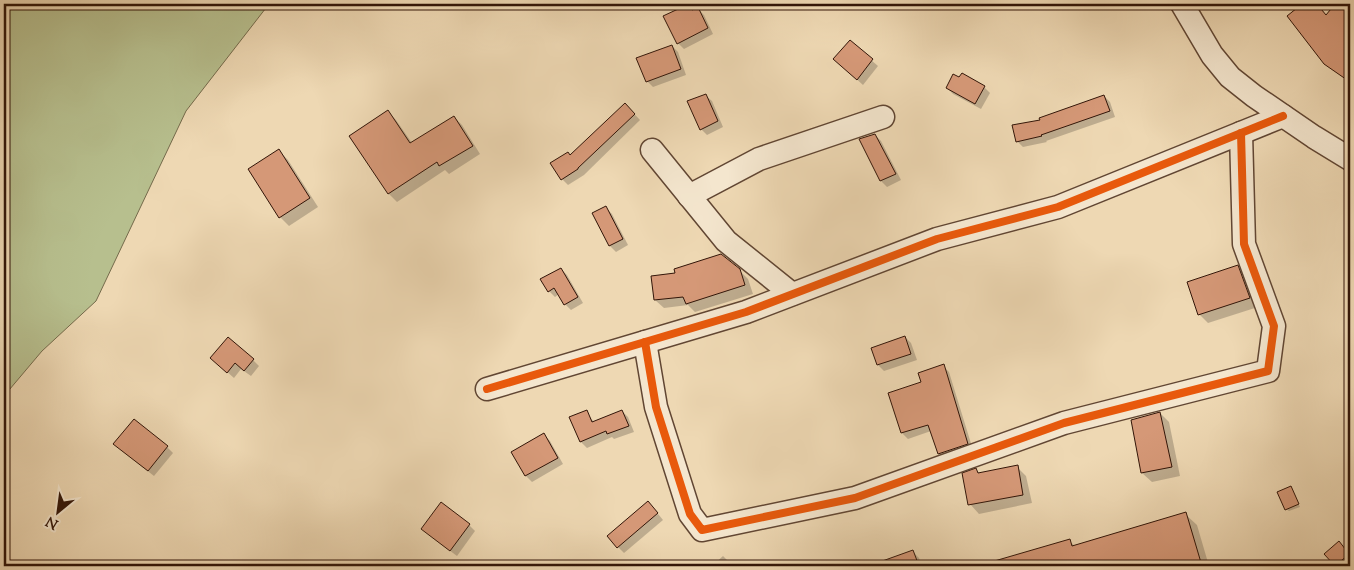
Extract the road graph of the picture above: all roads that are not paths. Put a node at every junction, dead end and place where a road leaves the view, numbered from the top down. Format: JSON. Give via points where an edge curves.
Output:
{"nodes":[{"id":1,"x":1182,"y":4,"type":"edge"},
{"id":2,"x":1283,"y":116,"type":"junction"},
{"id":3,"x":882,"y":117,"type":"dead end"},
{"id":4,"x":1241,"y":133,"type":"junction"},
{"id":5,"x":652,"y":150,"type":"dead end"},
{"id":6,"x":1350,"y":159,"type":"edge"},
{"id":7,"x":689,"y":196,"type":"junction"},
{"id":8,"x":792,"y":294,"type":"junction"},
{"id":9,"x":645,"y":342,"type":"junction"},
{"id":10,"x":487,"y":389,"type":"dead end"}],
"edges":[{"from":1,"to":2,"type":"street","via":[[1230,77]]},
{"from":2,"to":4,"type":"street"},
{"from":2,"to":6,"type":"street"},
{"from":3,"to":7,"type":"street","via":[[759,159]]},
{"from":4,"to":8,"type":"street","via":[[1058,206],[937,238]]},
{"from":4,"to":9,"type":"street","via":[[1244,244],[1274,326],[1268,371],[1064,423],[856,498],[702,530],[690,514],[656,407]]},
{"from":5,"to":7,"type":"street"},
{"from":7,"to":8,"type":"street","via":[[726,241]]},
{"from":8,"to":9,"type":"street","via":[[746,312]]},
{"from":9,"to":10,"type":"street"}]}
